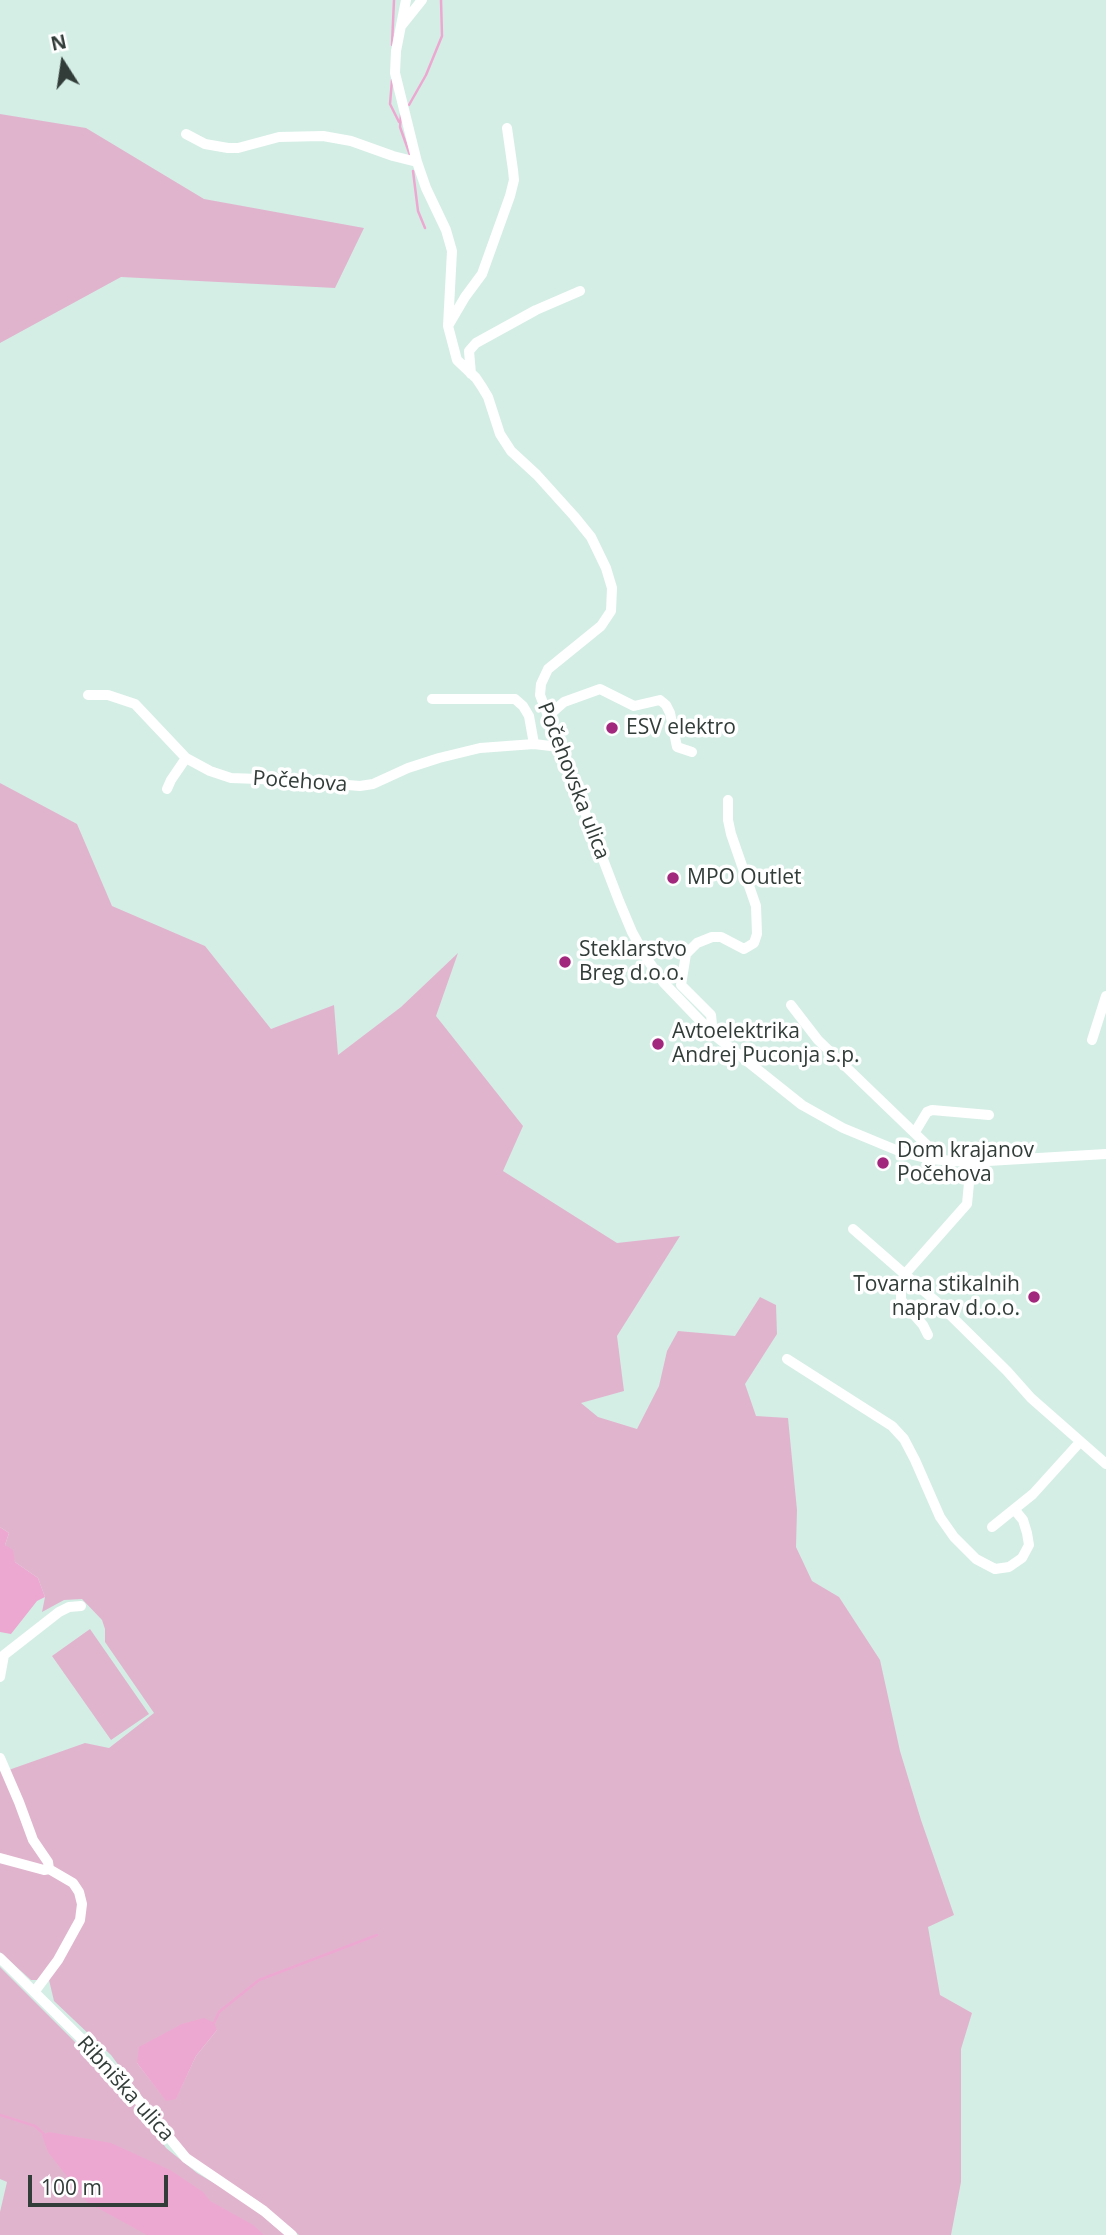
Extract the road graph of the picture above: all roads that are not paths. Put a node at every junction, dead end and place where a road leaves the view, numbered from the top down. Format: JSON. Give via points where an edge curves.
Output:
{"nodes":[{"id":1,"x":406,"y":0,"type":"edge"},
{"id":2,"x":422,"y":0,"type":"edge"},
{"id":3,"x":401,"y":28,"type":"junction"},
{"id":4,"x":507,"y":128,"type":"dead end"},
{"id":5,"x":186,"y":134,"type":"dead end"},
{"id":6,"x":417,"y":162,"type":"junction"},
{"id":7,"x":580,"y":291,"type":"dead end"},
{"id":8,"x":448,"y":326,"type":"junction"},
{"id":9,"x":471,"y":374,"type":"junction"},
{"id":10,"x":88,"y":695,"type":"dead end"},
{"id":11,"x":432,"y":699,"type":"dead end"},
{"id":12,"x":547,"y":717,"type":"junction"},
{"id":13,"x":545,"y":745,"type":"junction"},
{"id":14,"x":692,"y":752,"type":"dead end"},
{"id":15,"x":186,"y":758,"type":"junction"},
{"id":16,"x":167,"y":789,"type":"dead end"},
{"id":17,"x":728,"y":800,"type":"dead end"},
{"id":18,"x":1106,"y":996,"type":"edge"},
{"id":19,"x":790,"y":1005,"type":"dead end"},
{"id":20,"x":713,"y":1034,"type":"junction"},
{"id":21,"x":1092,"y":1040,"type":"dead end"},
{"id":22,"x":989,"y":1115,"type":"dead end"},
{"id":23,"x":915,"y":1132,"type":"junction"},
{"id":24,"x":1106,"y":1154,"type":"edge"},
{"id":25,"x":930,"y":1159,"type":"junction"},
{"id":26,"x":971,"y":1162,"type":"junction"},
{"id":27,"x":853,"y":1229,"type":"dead end"},
{"id":28,"x":905,"y":1274,"type":"junction"},
{"id":29,"x":928,"y":1335,"type":"dead end"},
{"id":30,"x":787,"y":1359,"type":"dead end"},
{"id":31,"x":1080,"y":1442,"type":"junction"},
{"id":32,"x":1106,"y":1464,"type":"edge"},
{"id":33,"x":1014,"y":1509,"type":"junction"},
{"id":34,"x":992,"y":1527,"type":"dead end"},
{"id":35,"x":81,"y":1606,"type":"dead end"},
{"id":36,"x":0,"y":1676,"type":"edge"},
{"id":37,"x":0,"y":1758,"type":"edge"},
{"id":38,"x":0,"y":1858,"type":"edge"},
{"id":39,"x":49,"y":1869,"type":"junction"},
{"id":40,"x":0,"y":1958,"type":"edge"},
{"id":41,"x":35,"y":1992,"type":"junction"},
{"id":42,"x":292,"y":2235,"type":"edge"}],
"edges":[{"from":1,"to":3,"type":"street","name":"Počehovska ulica"},
{"from":2,"to":3,"type":"street"},
{"from":3,"to":6,"type":"street","name":"Počehovska ulica","via":[[395,73]]},
{"from":4,"to":8,"type":"street","via":[[513,170],[510,196],[485,268]]},
{"from":5,"to":6,"type":"street","via":[[228,148],[279,137],[336,137]]},
{"from":6,"to":8,"type":"street","name":"Počehovska ulica","via":[[452,251]]},
{"from":7,"to":9,"type":"street","via":[[476,343],[469,351]]},
{"from":8,"to":9,"type":"street","name":"Počehovska ulica","via":[[457,360]]},
{"from":9,"to":12,"type":"street","name":"Počehovska ulica","via":[[488,397],[511,452],[591,537],[612,588],[611,611],[601,626],[548,669],[540,695]]},
{"from":10,"to":15,"type":"street","name":"Počehova","via":[[108,695],[135,704]]},
{"from":11,"to":13,"type":"street","via":[[515,699]]},
{"from":12,"to":13,"type":"street","name":"Počehovska ulica"},
{"from":12,"to":14,"type":"street","via":[[564,702],[600,689],[634,705],[660,700],[668,708],[677,747]]},
{"from":13,"to":15,"type":"street","name":"Počehova","via":[[480,748],[360,786],[231,778]]},
{"from":13,"to":20,"type":"street","name":"Počehovska ulica","via":[[647,959]]},
{"from":15,"to":16,"type":"street"},
{"from":17,"to":20,"type":"street","name":"Počehovska ulica","via":[[727,820],[756,906],[757,934],[754,943],[744,949],[712,937],[687,954],[681,985],[711,1015]]},
{"from":18,"to":21,"type":"street"},
{"from":19,"to":23,"type":"street","via":[[818,1040]]},
{"from":20,"to":25,"type":"street","name":"Počehovska ulica","via":[[802,1105],[843,1128]]},
{"from":22,"to":23,"type":"street","via":[[932,1110]]},
{"from":23,"to":25,"type":"street","via":[[927,1145]]},
{"from":24,"to":26,"type":"street","name":"Počehovska ulica"},
{"from":25,"to":26,"type":"street","name":"Počehovska ulica"},
{"from":26,"to":28,"type":"street","via":[[967,1203]]},
{"from":27,"to":28,"type":"street"},
{"from":28,"to":29,"type":"street","via":[[901,1300]]},
{"from":28,"to":31,"type":"street"},
{"from":30,"to":33,"type":"street","via":[[892,1426],[904,1439],[940,1517],[975,1559],[995,1569],[1022,1558],[1027,1533]]},
{"from":31,"to":32,"type":"street"},
{"from":31,"to":33,"type":"street"},
{"from":33,"to":34,"type":"street"},
{"from":35,"to":36,"type":"street","via":[[58,1612],[4,1655]]},
{"from":37,"to":39,"type":"street"},
{"from":38,"to":39,"type":"street"},
{"from":39,"to":41,"type":"street","via":[[73,1883],[82,1912]]},
{"from":40,"to":41,"type":"street","name":"Ribniška ulica"},
{"from":41,"to":42,"type":"street","name":"Ribniška ulica","via":[[122,2080],[186,2158]]}]}
